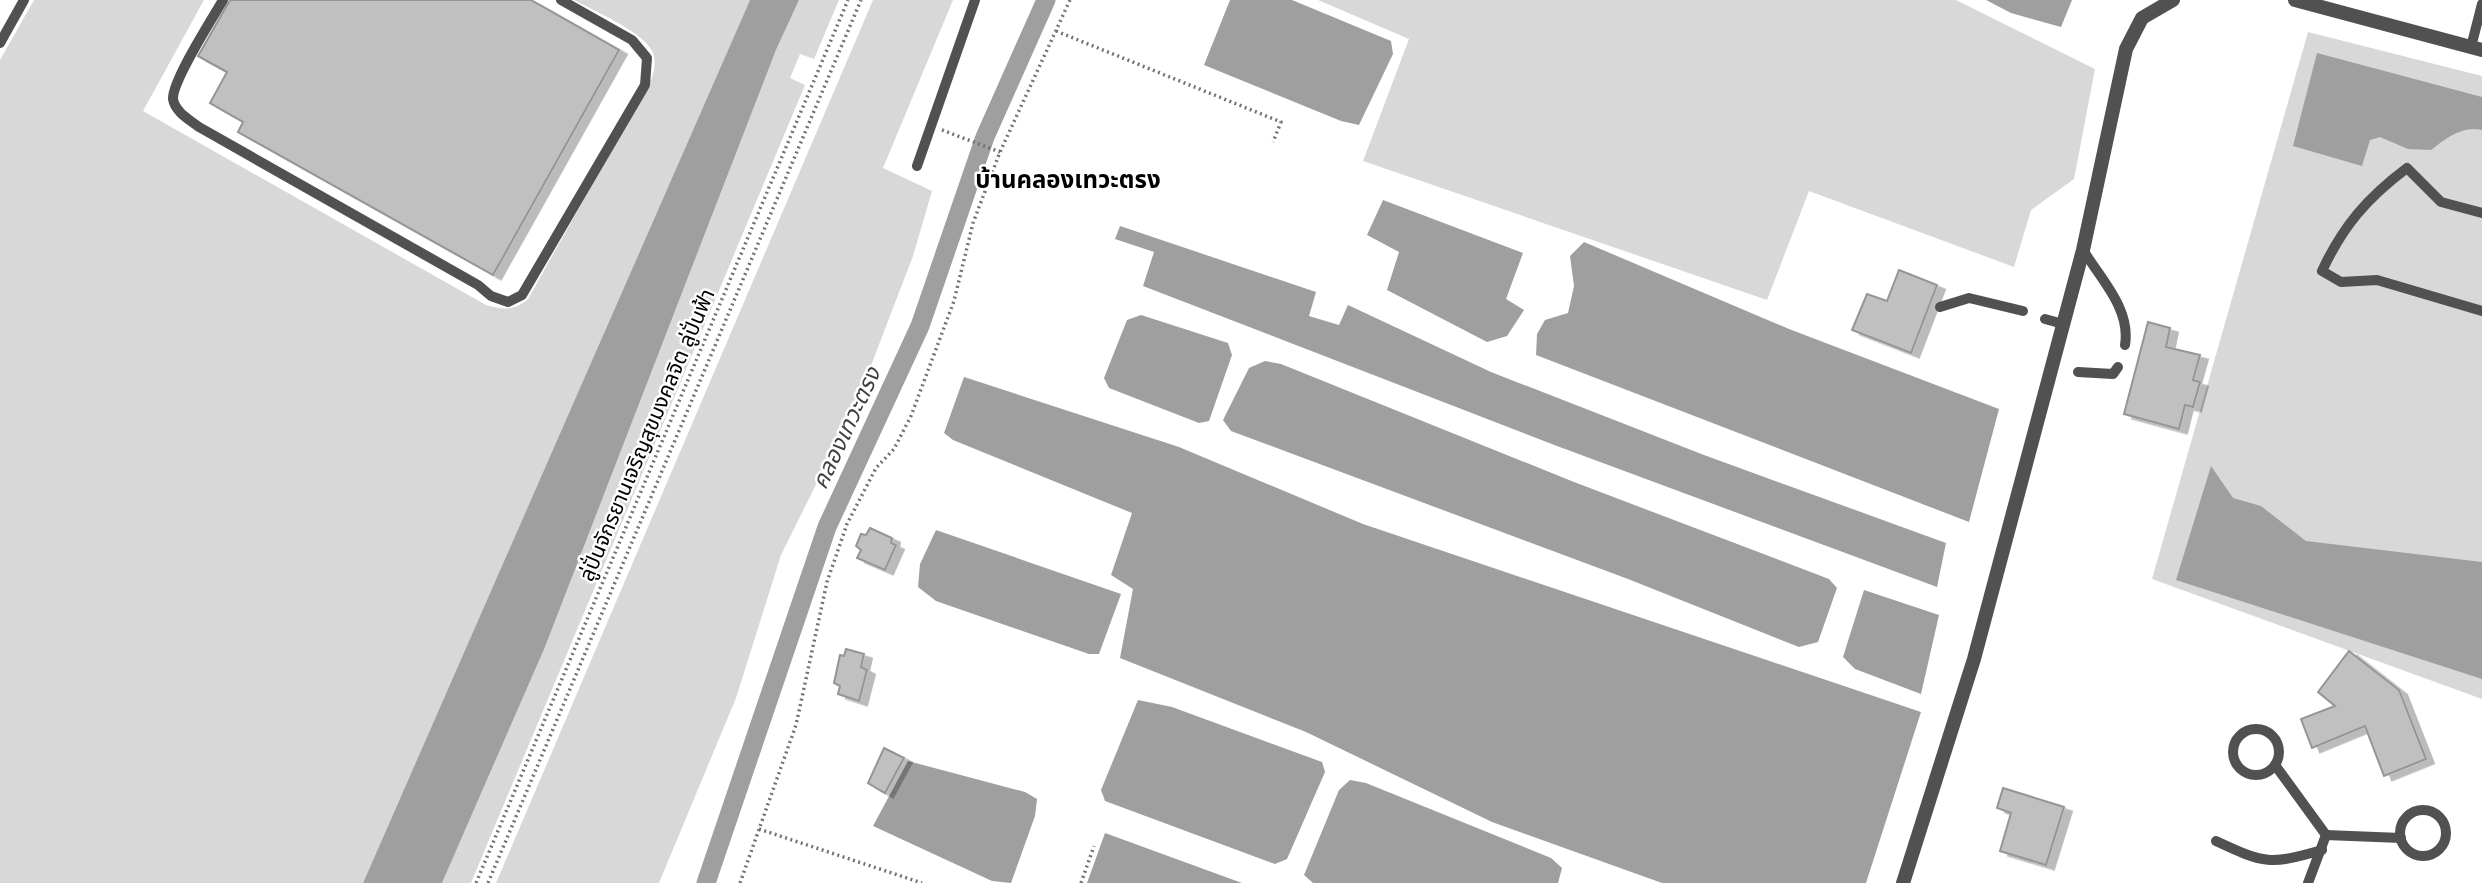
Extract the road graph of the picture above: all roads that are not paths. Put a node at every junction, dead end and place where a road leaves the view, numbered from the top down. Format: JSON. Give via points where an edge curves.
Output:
{"nodes":[{"id":1,"x":24,"y":0,"type":"edge"},
{"id":2,"x":223,"y":0,"type":"edge"},
{"id":3,"x":561,"y":0,"type":"edge"},
{"id":4,"x":975,"y":0,"type":"edge"},
{"id":5,"x":2173,"y":0,"type":"edge"},
{"id":6,"x":2295,"y":0,"type":"edge"},
{"id":7,"x":2482,"y":4,"type":"edge"},
{"id":8,"x":0,"y":44,"type":"edge"},
{"id":9,"x":2476,"y":48,"type":"edge"},
{"id":10,"x":917,"y":166,"type":"dead end"},
{"id":11,"x":2482,"y":213,"type":"edge"},
{"id":12,"x":2083,"y":250,"type":"junction"},
{"id":13,"x":1940,"y":307,"type":"dead end"},
{"id":14,"x":2023,"y":311,"type":"dead end"},
{"id":15,"x":2482,"y":312,"type":"edge"},
{"id":16,"x":2045,"y":319,"type":"dead end"},
{"id":17,"x":2063,"y":324,"type":"junction"},
{"id":18,"x":2125,"y":345,"type":"dead end"},
{"id":19,"x":2118,"y":367,"type":"dead end"},
{"id":20,"x":2078,"y":372,"type":"dead end"},
{"id":21,"x":2275,"y":765,"type":"junction"},
{"id":22,"x":2326,"y":835,"type":"junction"},
{"id":23,"x":2401,"y":838,"type":"junction"},
{"id":24,"x":2216,"y":841,"type":"dead end"},
{"id":25,"x":2322,"y":850,"type":"junction"},
{"id":26,"x":1903,"y":883,"type":"edge"},
{"id":27,"x":2308,"y":883,"type":"edge"}],
"edges":[{"from":1,"to":8,"type":"lane"},
{"from":2,"to":3,"type":"lane","via":[[176,84],[173,100],[179,112],[508,302],[522,295],[645,85],[647,58],[632,40]]},
{"from":4,"to":10,"type":"lane"},
{"from":5,"to":12,"type":"street","via":[[2142,18],[2126,49]]},
{"from":6,"to":9,"type":"street"},
{"from":7,"to":9,"type":"lane"},
{"from":11,"to":15,"type":"lane","via":[[2441,202],[2407,168],[2372,194],[2336,240],[2322,271],[2341,282],[2377,280]]},
{"from":12,"to":17,"type":"street"},
{"from":12,"to":18,"type":"lane","via":[[2123,313]]},
{"from":13,"to":14,"type":"lane","via":[[1969,298]]},
{"from":16,"to":17,"type":"lane"},
{"from":17,"to":26,"type":"street","via":[[1974,659]]},
{"from":19,"to":20,"type":"lane","via":[[2106,376]]},
{"from":21,"to":21,"type":"lane","via":[[2279,751],[2274,737],[2254,729],[2240,735],[2233,748],[2241,769],[2255,774]]},
{"from":21,"to":22,"type":"lane"},
{"from":22,"to":23,"type":"lane"},
{"from":22,"to":25,"type":"lane"},
{"from":23,"to":23,"type":"lane","via":[[2403,823],[2420,810],[2435,813],[2445,824],[2445,839],[2430,855],[2409,850]]},
{"from":24,"to":25,"type":"lane","via":[[2258,861],[2274,862]]},
{"from":25,"to":27,"type":"lane"}]}
